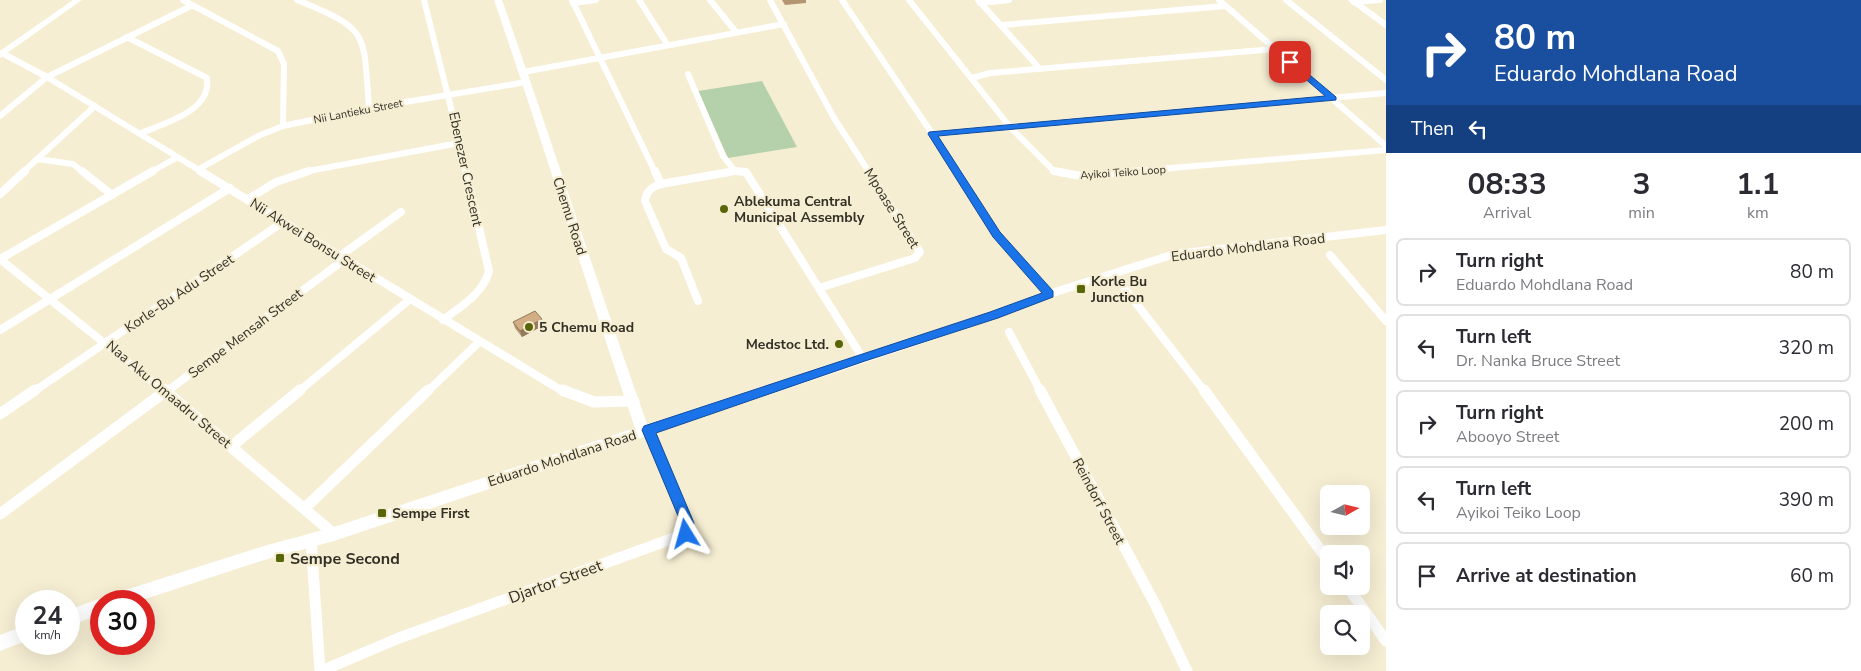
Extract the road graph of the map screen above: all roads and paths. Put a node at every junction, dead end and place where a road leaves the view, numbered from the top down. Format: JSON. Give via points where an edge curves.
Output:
{"nodes":[{"id":1,"x":78,"y":0,"type":"edge"},
{"id":2,"x":183,"y":0,"type":"edge"},
{"id":3,"x":297,"y":0,"type":"edge"},
{"id":4,"x":423,"y":0,"type":"edge"},
{"id":5,"x":498,"y":0,"type":"edge"},
{"id":6,"x":596,"y":0,"type":"edge"},
{"id":7,"x":639,"y":0,"type":"edge"},
{"id":8,"x":710,"y":0,"type":"edge"},
{"id":9,"x":770,"y":0,"type":"edge"},
{"id":10,"x":842,"y":0,"type":"edge"},
{"id":11,"x":909,"y":0,"type":"edge"},
{"id":12,"x":1009,"y":0,"type":"edge"},
{"id":13,"x":1219,"y":0,"type":"edge"},
{"id":14,"x":1286,"y":0,"type":"edge"},
{"id":15,"x":1380,"y":0,"type":"edge"},
{"id":16,"x":979,"y":1,"type":"edge"},
{"id":17,"x":1353,"y":1,"type":"edge"},
{"id":18,"x":572,"y":2,"type":"edge"},
{"id":19,"x":192,"y":6,"type":"junction"},
{"id":20,"x":1225,"y":6,"type":"junction"},
{"id":21,"x":784,"y":24,"type":"junction"},
{"id":22,"x":1002,"y":25,"type":"junction"},
{"id":23,"x":1386,"y":25,"type":"edge"},
{"id":24,"x":736,"y":32,"type":"junction"},
{"id":25,"x":127,"y":36,"type":"junction"},
{"id":26,"x":667,"y":44,"type":"junction"},
{"id":27,"x":1275,"y":49,"type":"junction"},
{"id":28,"x":1,"y":53,"type":"edge"},
{"id":29,"x":598,"y":57,"type":"junction"},
{"id":30,"x":1040,"y":69,"type":"junction"},
{"id":31,"x":688,"y":74,"type":"dead end"},
{"id":32,"x":47,"y":77,"type":"junction"},
{"id":33,"x":525,"y":77,"type":"junction"},
{"id":34,"x":972,"y":78,"type":"junction"},
{"id":35,"x":1386,"y":80,"type":"edge"},
{"id":36,"x":1386,"y":93,"type":"edge"},
{"id":37,"x":449,"y":94,"type":"junction"},
{"id":38,"x":1333,"y":98,"type":"junction"},
{"id":39,"x":95,"y":106,"type":"junction"},
{"id":40,"x":369,"y":108,"type":"junction"},
{"id":41,"x":0,"y":116,"type":"edge"},
{"id":42,"x":283,"y":126,"type":"junction"},
{"id":43,"x":1010,"y":127,"type":"junction"},
{"id":44,"x":141,"y":133,"type":"junction"},
{"id":45,"x":932,"y":134,"type":"junction"},
{"id":46,"x":459,"y":143,"type":"junction"},
{"id":47,"x":1386,"y":146,"type":"edge"},
{"id":48,"x":1386,"y":150,"type":"edge"},
{"id":49,"x":176,"y":158,"type":"junction"},
{"id":50,"x":37,"y":159,"type":"junction"},
{"id":51,"x":199,"y":169,"type":"junction"},
{"id":52,"x":735,"y":171,"type":"junction"},
{"id":53,"x":661,"y":184,"type":"junction"},
{"id":54,"x":230,"y":188,"type":"junction"},
{"id":55,"x":0,"y":194,"type":"edge"},
{"id":56,"x":112,"y":195,"type":"junction"},
{"id":57,"x":248,"y":199,"type":"junction"},
{"id":58,"x":401,"y":212,"type":"dead end"},
{"id":59,"x":283,"y":222,"type":"junction"},
{"id":60,"x":1386,"y":230,"type":"edge"},
{"id":61,"x":1330,"y":255,"type":"dead end"},
{"id":62,"x":342,"y":258,"type":"junction"},
{"id":63,"x":0,"y":259,"type":"edge"},
{"id":64,"x":819,"y":288,"type":"junction"},
{"id":65,"x":1125,"y":289,"type":"dead end"},
{"id":66,"x":1049,"y":294,"type":"junction"},
{"id":67,"x":49,"y":298,"type":"junction"},
{"id":68,"x":409,"y":300,"type":"junction"},
{"id":69,"x":698,"y":301,"type":"dead end"},
{"id":70,"x":443,"y":320,"type":"junction"},
{"id":71,"x":1386,"y":321,"type":"edge"},
{"id":72,"x":0,"y":330,"type":"edge"},
{"id":73,"x":1009,"y":332,"type":"dead end"},
{"id":74,"x":106,"y":342,"type":"junction"},
{"id":75,"x":479,"y":342,"type":"junction"},
{"id":76,"x":862,"y":357,"type":"junction"},
{"id":77,"x":166,"y":392,"type":"junction"},
{"id":78,"x":634,"y":401,"type":"junction"},
{"id":79,"x":0,"y":414,"type":"edge"},
{"id":80,"x":646,"y":431,"type":"junction"},
{"id":81,"x":232,"y":446,"type":"junction"},
{"id":82,"x":305,"y":508,"type":"junction"},
{"id":83,"x":0,"y":514,"type":"edge"},
{"id":84,"x":334,"y":534,"type":"junction"},
{"id":85,"x":311,"y":540,"type":"junction"},
{"id":86,"x":1320,"y":550,"type":"edge"},
{"id":87,"x":149,"y":590,"type":"edge"},
{"id":88,"x":1353,"y":595,"type":"edge"},
{"id":89,"x":15,"y":637,"type":"edge"},
{"id":90,"x":1386,"y":641,"type":"edge"},
{"id":91,"x":0,"y":643,"type":"edge"},
{"id":92,"x":321,"y":671,"type":"edge"},
{"id":93,"x":1187,"y":671,"type":"edge"}],
"edges":[{"from":1,"to":28,"type":"main road"},
{"from":2,"to":19,"type":"street"},
{"from":3,"to":40,"type":"street","via":[[346,22],[357,31],[362,42]]},
{"from":4,"to":37,"type":"street","name":"Ebenezer Crescent"},
{"from":5,"to":33,"type":"main road","name":"Chemu Road"},
{"from":6,"to":18,"type":"street"},
{"from":7,"to":26,"type":"street"},
{"from":8,"to":24,"type":"street"},
{"from":9,"to":21,"type":"street","name":"Mpoase Street"},
{"from":10,"to":45,"type":"street"},
{"from":11,"to":34,"type":"street","name":"Ayikoi Teiko Loop"},
{"from":12,"to":16,"type":"street"},
{"from":13,"to":20,"type":"street"},
{"from":14,"to":35,"type":"street"},
{"from":15,"to":17,"type":"street"},
{"from":16,"to":22,"type":"street"},
{"from":17,"to":23,"type":"street"},
{"from":18,"to":29,"type":"street"},
{"from":19,"to":25,"type":"street"},
{"from":19,"to":42,"type":"street","via":[[278,50],[283,57]]},
{"from":20,"to":22,"type":"street"},
{"from":20,"to":27,"type":"street"},
{"from":21,"to":24,"type":"street"},
{"from":21,"to":64,"type":"street","name":"Mpoase Street","via":[[834,118],[920,252],[915,258]]},
{"from":22,"to":30,"type":"street"},
{"from":24,"to":26,"type":"street"},
{"from":25,"to":32,"type":"street"},
{"from":25,"to":44,"type":"street","via":[[207,78],[210,85],[209,92],[196,106]]},
{"from":26,"to":29,"type":"street"},
{"from":27,"to":30,"type":"street"},
{"from":27,"to":38,"type":"street"},
{"from":28,"to":32,"type":"street","name":"Nii Akwei Bonsu Street"},
{"from":29,"to":33,"type":"street"},
{"from":29,"to":53,"type":"street"},
{"from":30,"to":34,"type":"street","via":[[990,73]]},
{"from":31,"to":52,"type":"street","via":[[723,156]]},
{"from":32,"to":39,"type":"street","name":"Nii Akwei Bonsu Street"},
{"from":32,"to":41,"type":"street"},
{"from":33,"to":37,"type":"street","name":"Nii Lantieku Street"},
{"from":33,"to":78,"type":"main road","name":"Chemu Road","via":[[597,301]]},
{"from":34,"to":43,"type":"street","name":"Ayikoi Teiko Loop"},
{"from":36,"to":38,"type":"street"},
{"from":37,"to":40,"type":"street","name":"Nii Lantieku Street"},
{"from":37,"to":46,"type":"street","name":"Ebenezer Crescent"},
{"from":38,"to":43,"type":"street"},
{"from":38,"to":47,"type":"street"},
{"from":39,"to":44,"type":"street","name":"Nii Akwei Bonsu Street"},
{"from":39,"to":50,"type":"street"},
{"from":40,"to":42,"type":"street","name":"Nii Lantieku Street"},
{"from":42,"to":51,"type":"street","name":"Nii Lantieku Street"},
{"from":43,"to":45,"type":"street"},
{"from":43,"to":48,"type":"street","name":"Ayikoi Teiko Loop","via":[[1056,173],[1075,176]]},
{"from":44,"to":49,"type":"street","name":"Nii Akwei Bonsu Street"},
{"from":45,"to":66,"type":"street","via":[[996,235]]},
{"from":46,"to":57,"type":"street","via":[[304,172],[276,182]]},
{"from":46,"to":70,"type":"street","name":"Ebenezer Crescent","via":[[489,271],[483,287]]},
{"from":49,"to":51,"type":"street","name":"Nii Akwei Bonsu Street"},
{"from":49,"to":56,"type":"street"},
{"from":50,"to":55,"type":"street"},
{"from":50,"to":56,"type":"street","via":[[73,164]]},
{"from":51,"to":54,"type":"street","name":"Nii Akwei Bonsu Street"},
{"from":52,"to":53,"type":"street"},
{"from":52,"to":64,"type":"street","via":[[746,172]]},
{"from":53,"to":69,"type":"street","via":[[650,188],[645,201],[666,249],[681,258]]},
{"from":54,"to":57,"type":"street","name":"Nii Akwei Bonsu Street"},
{"from":54,"to":67,"type":"street"},
{"from":56,"to":63,"type":"street"},
{"from":57,"to":59,"type":"street","name":"Nii Akwei Bonsu Street"},
{"from":58,"to":62,"type":"street","name":"Sempe Mensah Street"},
{"from":59,"to":62,"type":"street","name":"Nii Akwei Bonsu Street"},
{"from":59,"to":74,"type":"street","name":"Korle-Bu Adu Street"},
{"from":60,"to":66,"type":"main road","name":"Eduardo Mohdlana Road","via":[[1181,253]]},
{"from":61,"to":71,"type":"street"},
{"from":62,"to":68,"type":"street","name":"Nii Akwei Bonsu Street"},
{"from":62,"to":77,"type":"street","name":"Sempe Mensah Street"},
{"from":63,"to":67,"type":"street","name":"Naa Aku Omaadru Street"},
{"from":64,"to":76,"type":"street"},
{"from":65,"to":86,"type":"street","via":[[1218,408]]},
{"from":66,"to":76,"type":"main road","name":"Eduardo Mohdlana Road"},
{"from":67,"to":72,"type":"street"},
{"from":67,"to":74,"type":"street","name":"Naa Aku Omaadru Street"},
{"from":68,"to":70,"type":"street","name":"Nii Akwei Bonsu Street"},
{"from":68,"to":81,"type":"street"},
{"from":70,"to":75,"type":"street","name":"Nii Akwei Bonsu Street"},
{"from":73,"to":93,"type":"street","name":"Reindorf Street","via":[[1154,602]]},
{"from":74,"to":77,"type":"street","name":"Naa Aku Omaadru Street"},
{"from":74,"to":79,"type":"street","name":"Korle-Bu Adu Street"},
{"from":75,"to":78,"type":"street","name":"Nii Akwei Bonsu Street","via":[[584,401],[601,405]]},
{"from":75,"to":82,"type":"street"},
{"from":76,"to":80,"type":"main road","name":"Eduardo Mohdlana Road"},
{"from":77,"to":81,"type":"street","name":"Naa Aku Omaadru Street"},
{"from":77,"to":83,"type":"street","name":"Sempe Mensah Street"},
{"from":78,"to":80,"type":"main road","name":"Chemu Road"},
{"from":80,"to":84,"type":"main road","name":"Eduardo Mohdlana Road"},
{"from":80,"to":92,"type":"street","name":"Djartor Street","via":[[688,523],[686,534],[399,638]]},
{"from":81,"to":82,"type":"street","name":"Naa Aku Omaadru Street"},
{"from":82,"to":84,"type":"street","name":"Naa Aku Omaadru Street"},
{"from":84,"to":85,"type":"main road","name":"Eduardo Mohdlana Road"},
{"from":85,"to":87,"type":"main road","name":"Eduardo Mohdlana Road"},
{"from":85,"to":92,"type":"street"},
{"from":88,"to":90,"type":"street"},
{"from":89,"to":91,"type":"main road"}]}
